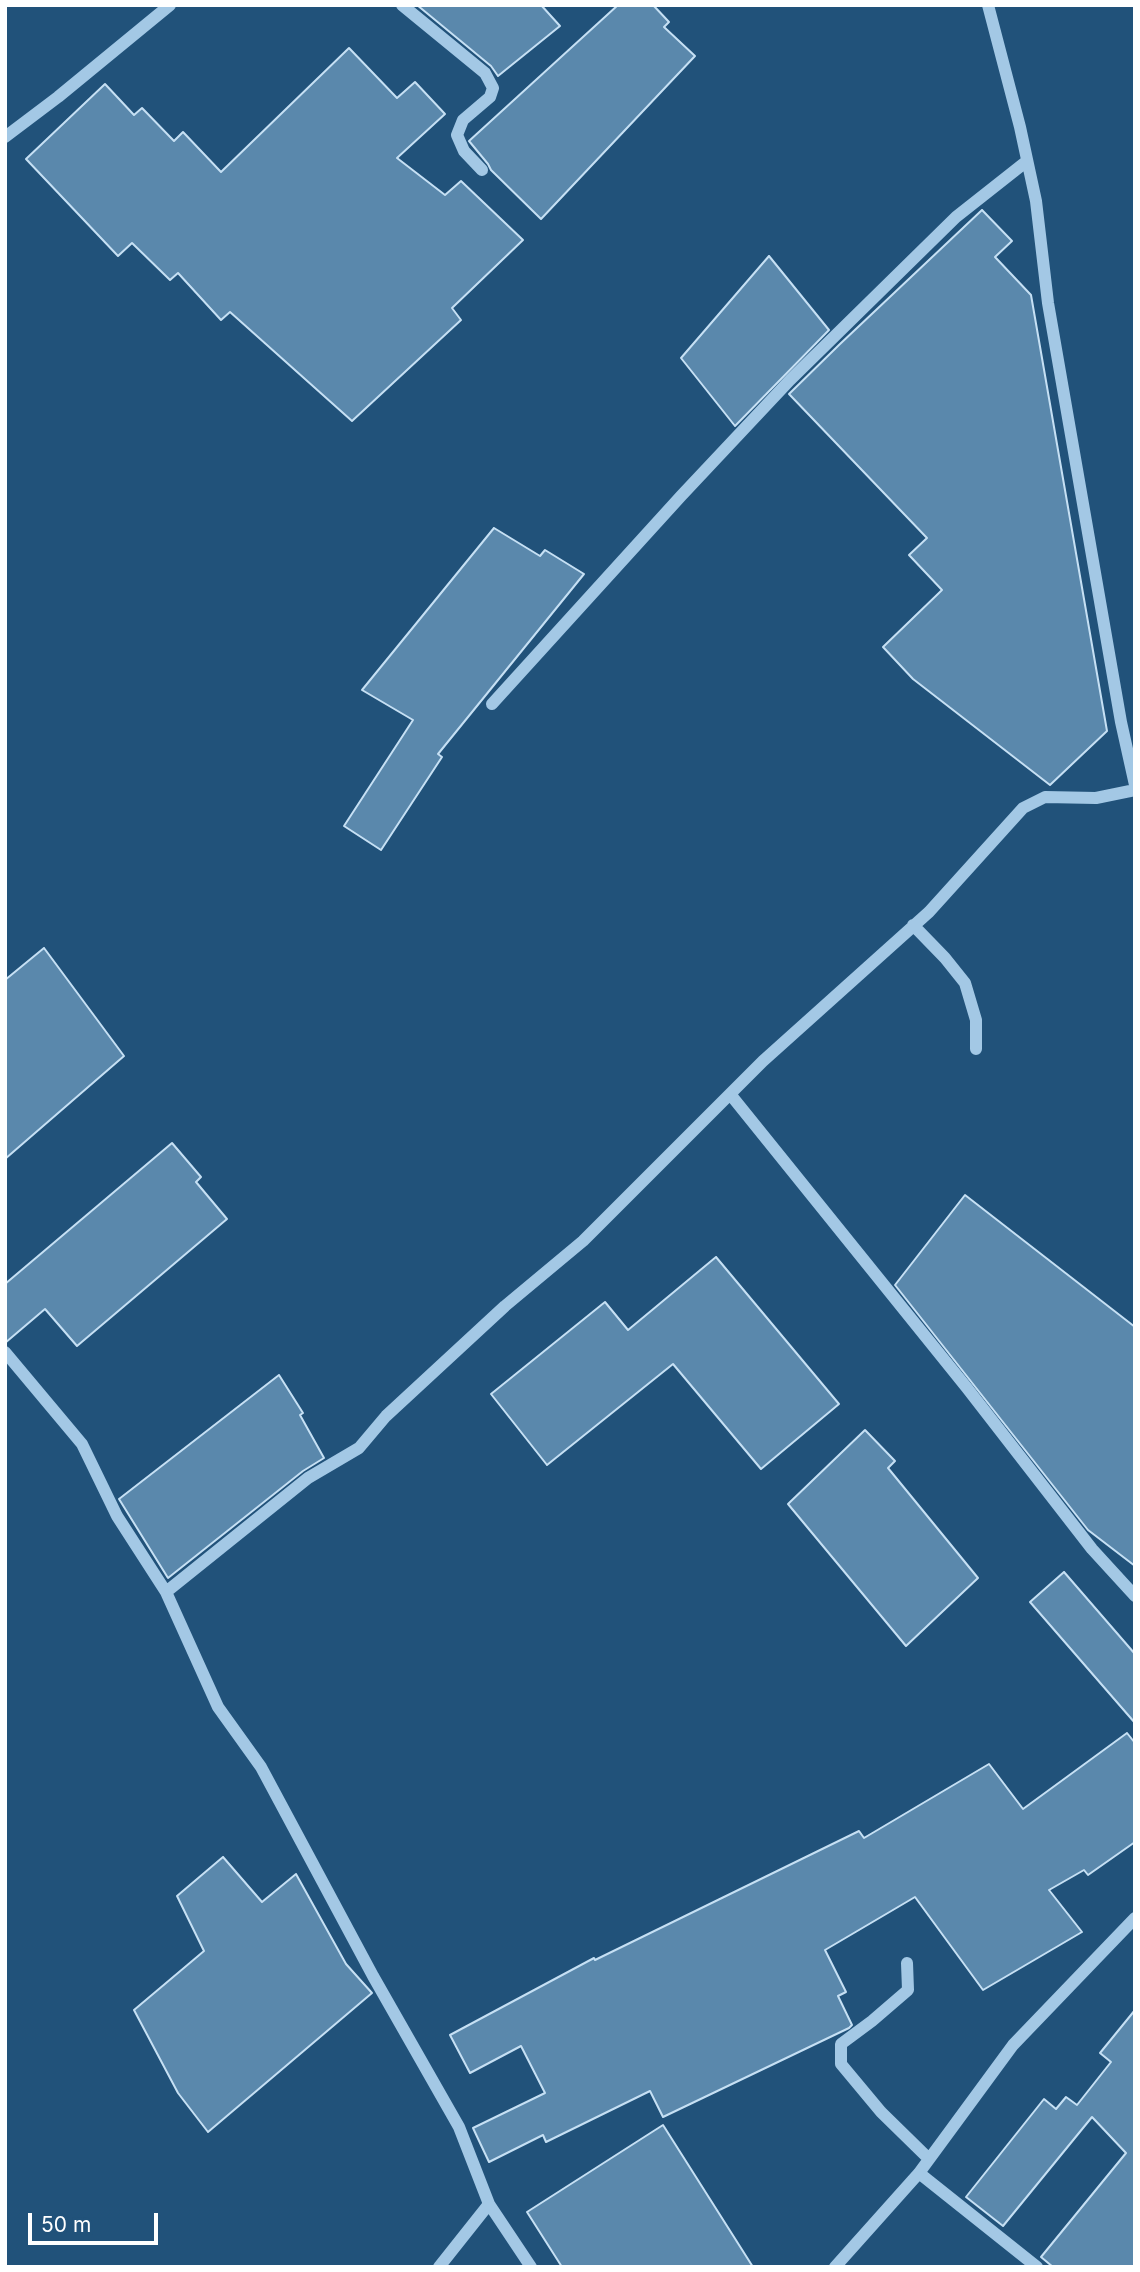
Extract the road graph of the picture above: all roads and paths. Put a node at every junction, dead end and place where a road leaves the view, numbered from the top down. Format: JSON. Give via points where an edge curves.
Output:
{"nodes":[{"id":1,"x":170,"y":5,"type":"edge"},
{"id":2,"x":402,"y":5,"type":"edge"},
{"id":3,"x":988,"y":5,"type":"edge"},
{"id":4,"x":5,"y":137,"type":"edge"},
{"id":5,"x":1027,"y":161,"type":"junction"},
{"id":6,"x":482,"y":170,"type":"dead end"},
{"id":7,"x":492,"y":705,"type":"dead end"},
{"id":8,"x":1135,"y":785,"type":"edge"},
{"id":9,"x":1135,"y":790,"type":"edge"},
{"id":10,"x":913,"y":925,"type":"junction"},
{"id":11,"x":976,"y":1049,"type":"dead end"},
{"id":12,"x":730,"y":1094,"type":"junction"},
{"id":13,"x":5,"y":1352,"type":"edge"},
{"id":14,"x":166,"y":1592,"type":"junction"},
{"id":15,"x":1135,"y":1596,"type":"edge"},
{"id":16,"x":1132,"y":1926,"type":"edge"},
{"id":17,"x":907,"y":1963,"type":"dead end"},
{"id":18,"x":929,"y":2159,"type":"junction"},
{"id":19,"x":919,"y":2173,"type":"junction"},
{"id":20,"x":489,"y":2204,"type":"junction"},
{"id":21,"x":439,"y":2267,"type":"edge"},
{"id":22,"x":531,"y":2267,"type":"edge"},
{"id":23,"x":835,"y":2267,"type":"edge"},
{"id":24,"x":1037,"y":2267,"type":"edge"}],
"edges":[{"from":1,"to":4,"type":"street"},
{"from":2,"to":6,"type":"street","via":[[485,73],[493,88],[490,97],[463,120],[457,135],[464,151]]},
{"from":3,"to":5,"type":"street"},
{"from":5,"to":7,"type":"street","via":[[956,217],[790,380]]},
{"from":5,"to":8,"type":"street"},
{"from":9,"to":10,"type":"street","via":[[1096,798],[1045,797],[1023,808]]},
{"from":10,"to":11,"type":"street","via":[[965,983],[976,1020]]},
{"from":10,"to":12,"type":"street"},
{"from":12,"to":14,"type":"street","via":[[583,1241],[505,1306],[386,1416],[359,1448],[308,1478]]},
{"from":12,"to":15,"type":"street","via":[[1092,1549]]},
{"from":13,"to":14,"type":"street","via":[[82,1444],[117,1516]]},
{"from":14,"to":20,"type":"street","via":[[218,1707],[261,1767],[459,2127]]},
{"from":16,"to":18,"type":"street","via":[[1013,2045]]},
{"from":17,"to":18,"type":"street","via":[[908,1990],[841,2044],[841,2064]]},
{"from":18,"to":19,"type":"street"},
{"from":19,"to":23,"type":"street"},
{"from":19,"to":24,"type":"street"},
{"from":20,"to":21,"type":"street"},
{"from":20,"to":22,"type":"street"}]}
